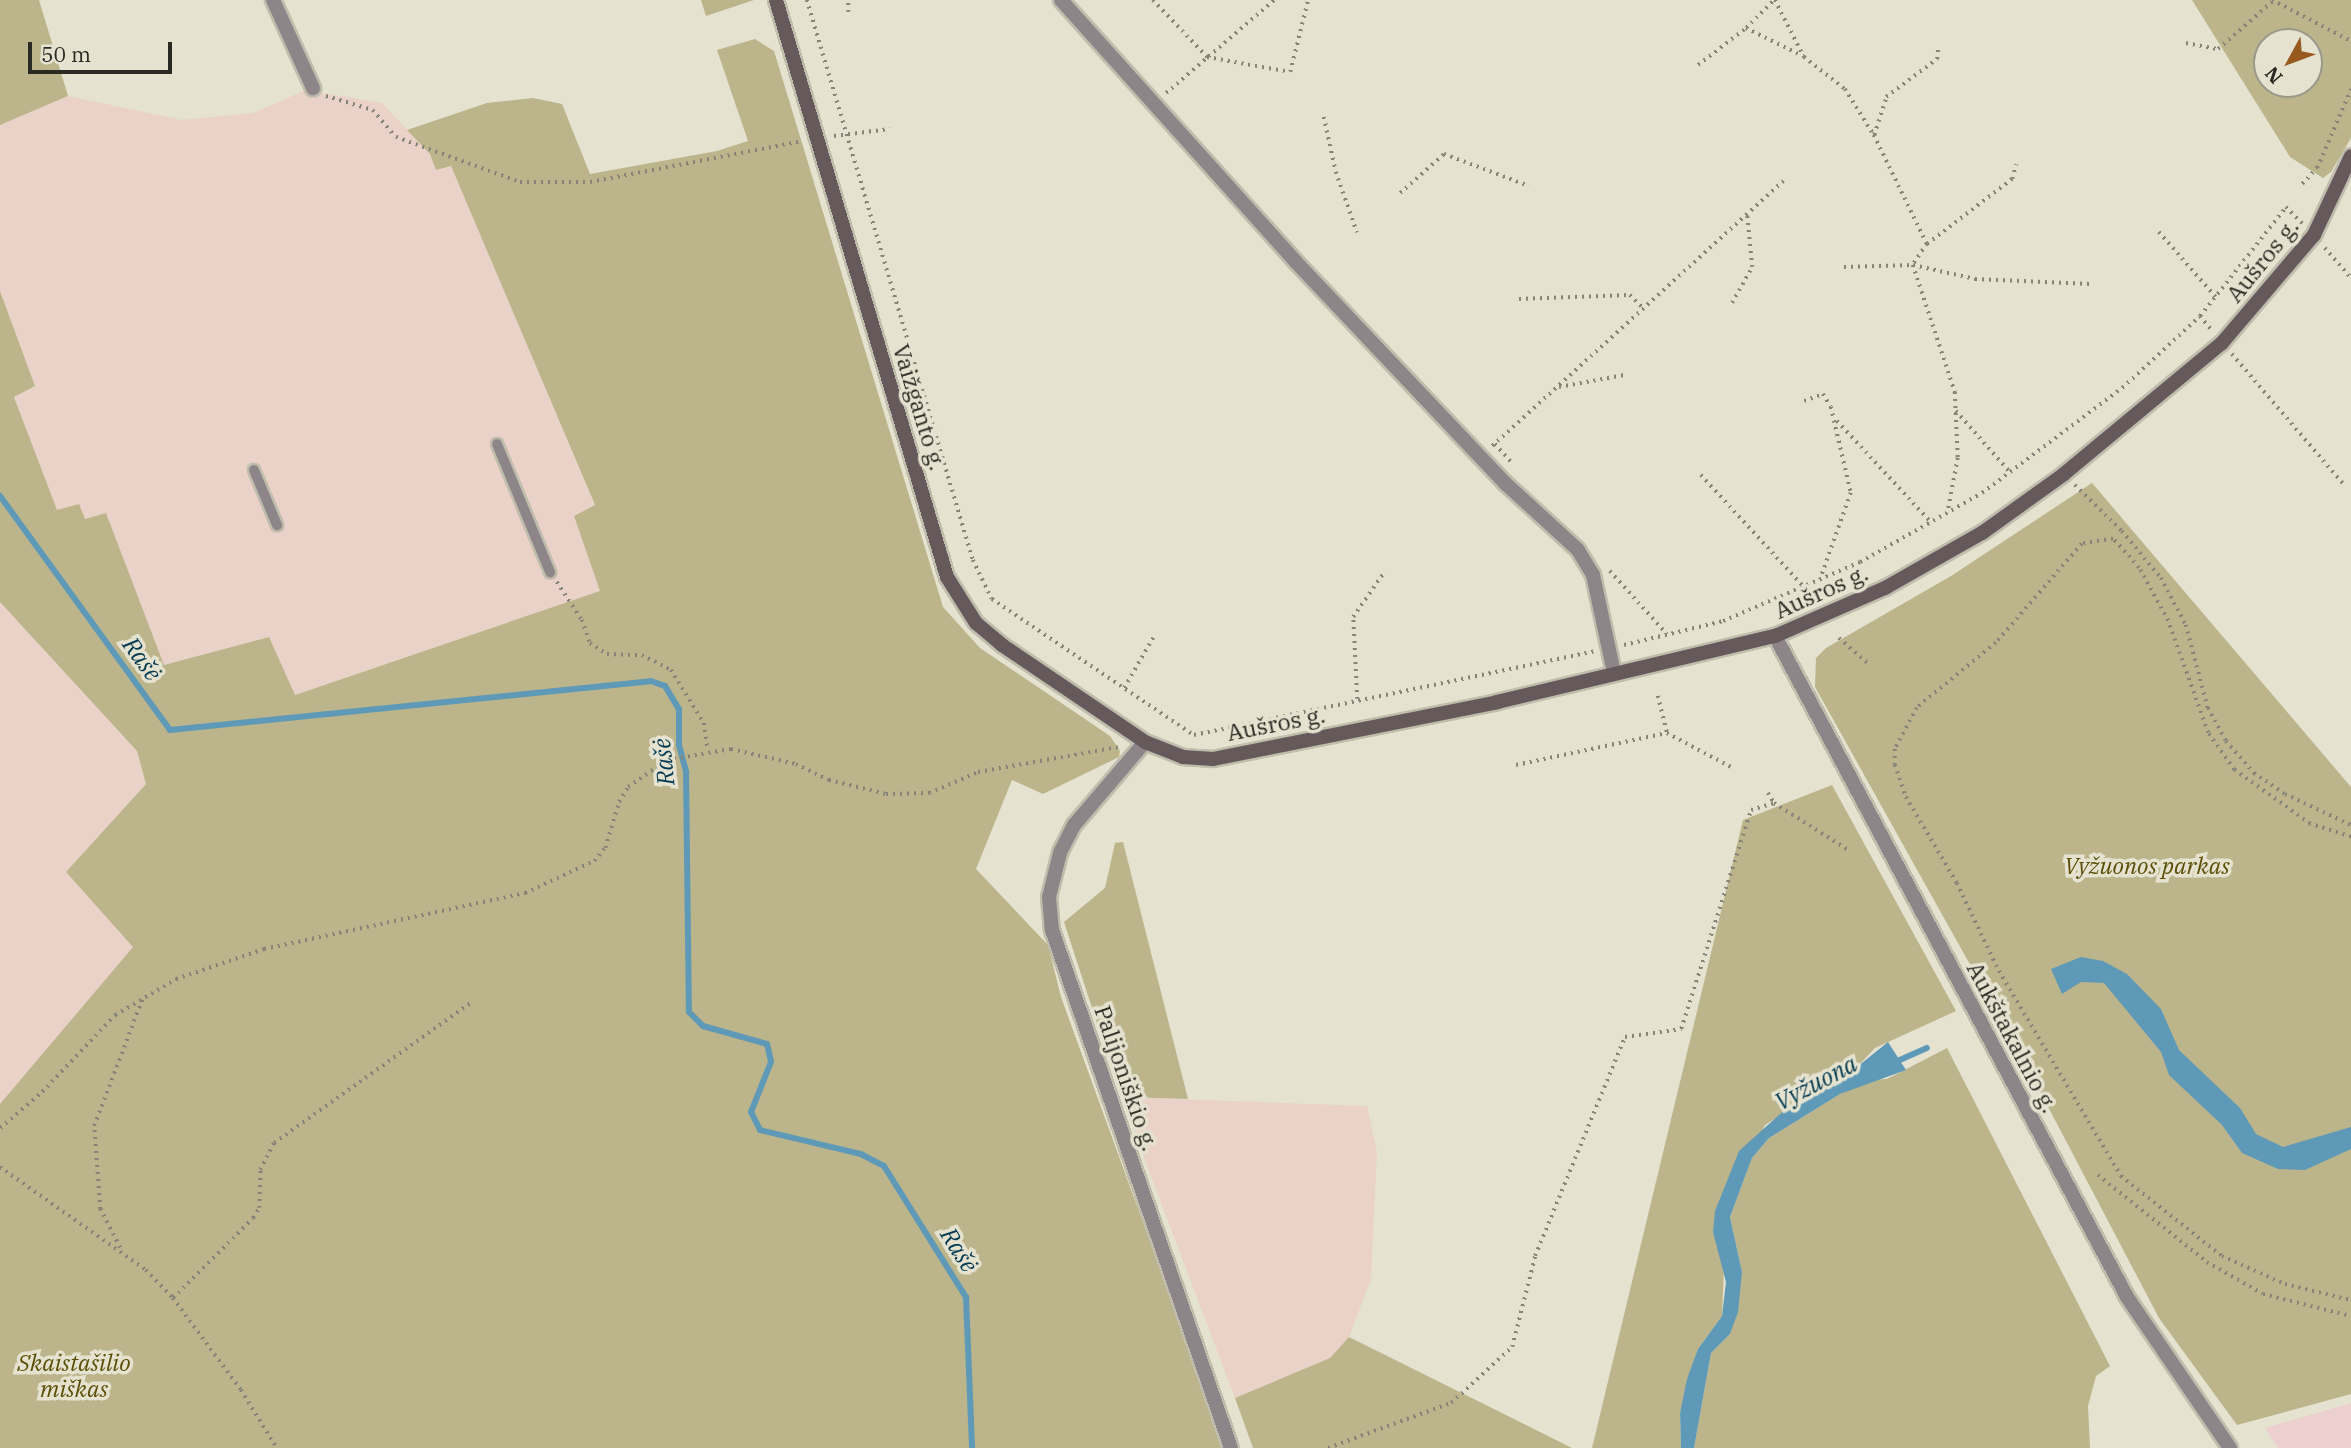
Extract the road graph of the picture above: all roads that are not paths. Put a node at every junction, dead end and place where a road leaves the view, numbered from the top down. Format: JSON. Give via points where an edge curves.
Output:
{"nodes":[{"id":1,"x":272,"y":0,"type":"edge"},
{"id":2,"x":776,"y":0,"type":"edge"},
{"id":3,"x":1061,"y":0,"type":"edge"},
{"id":4,"x":313,"y":88,"type":"road end"},
{"id":5,"x":2351,"y":156,"type":"edge"},
{"id":6,"x":497,"y":444,"type":"dead end"},
{"id":7,"x":254,"y":470,"type":"dead end"},
{"id":8,"x":276,"y":525,"type":"dead end"},
{"id":9,"x":550,"y":572,"type":"road end"},
{"id":10,"x":1776,"y":636,"type":"junction"},
{"id":11,"x":1614,"y":673,"type":"junction"},
{"id":12,"x":1145,"y":742,"type":"junction"},
{"id":13,"x":1231,"y":1448,"type":"edge"},
{"id":14,"x":2230,"y":1448,"type":"edge"}],
"edges":[{"from":1,"to":4,"type":"street"},
{"from":2,"to":12,"type":"street","name":"Vaižganto g.","via":[[947,577],[976,623],[1002,645]]},
{"from":3,"to":11,"type":"street","via":[[1480,457],[1578,550],[1593,575]]},
{"from":5,"to":10,"type":"street","name":"Aušros g.","via":[[2314,235],[2222,343],[2064,474],[1982,533],[1885,588]]},
{"from":6,"to":9,"type":"lane"},
{"from":7,"to":8,"type":"lane"},
{"from":10,"to":11,"type":"street","name":"Aušros g."},
{"from":10,"to":14,"type":"street","name":"Aukštakalnio g.","via":[[2127,1297]]},
{"from":11,"to":12,"type":"street","name":"Aušros g.","via":[[1497,702],[1213,759],[1183,757]]},
{"from":12,"to":13,"type":"street","name":"Palijoniškio g.","via":[[1074,825],[1060,853],[1049,897],[1052,930]]}]}
